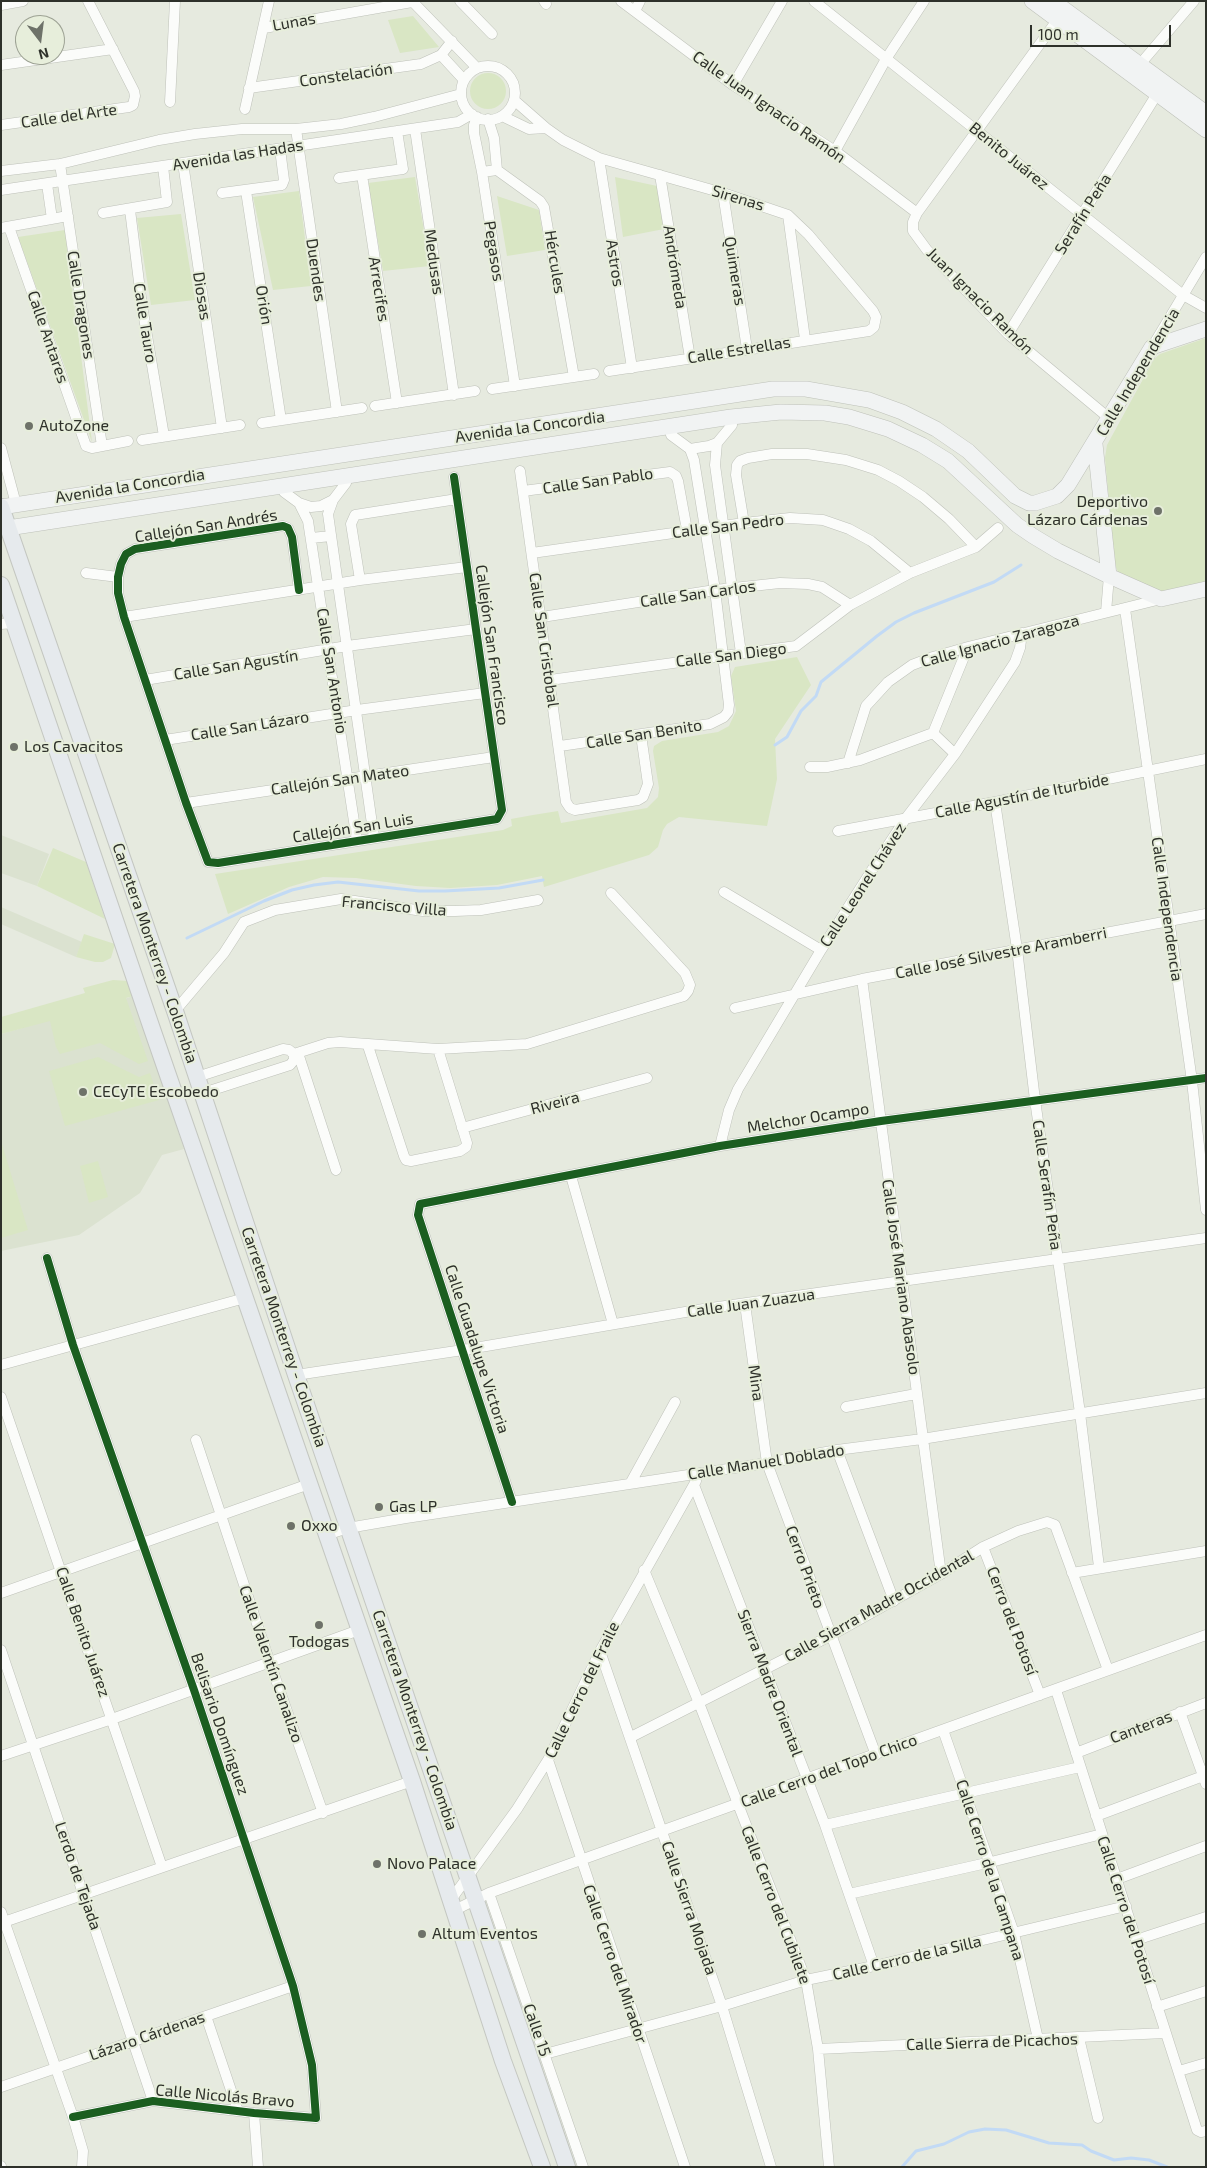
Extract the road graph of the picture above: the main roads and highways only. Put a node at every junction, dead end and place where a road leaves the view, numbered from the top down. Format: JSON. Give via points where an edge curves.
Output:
{"nodes":[{"id":1,"x":1032,"y":1,"type":"edge"},
{"id":2,"x":1053,"y":1,"type":"edge"},
{"id":3,"x":1136,"y":69,"type":"junction"},
{"id":4,"x":1206,"y":113,"type":"edge"},
{"id":5,"x":1206,"y":130,"type":"edge"},
{"id":6,"x":1206,"y":329,"type":"edge"},
{"id":7,"x":728,"y":397,"type":"junction"},
{"id":8,"x":666,"y":406,"type":"junction"},
{"id":9,"x":731,"y":417,"type":"junction"},
{"id":10,"x":670,"y":427,"type":"junction"},
{"id":11,"x":1095,"y":444,"type":"junction"},
{"id":12,"x":342,"y":454,"type":"junction"},
{"id":13,"x":279,"y":464,"type":"junction"},
{"id":14,"x":345,"y":475,"type":"junction"},
{"id":15,"x":282,"y":485,"type":"junction"},
{"id":16,"x":126,"y":486,"type":"junction"},
{"id":17,"x":1029,"y":503,"type":"junction"},
{"id":18,"x":6,"y":506,"type":"edge"},
{"id":19,"x":130,"y":508,"type":"junction"},
{"id":20,"x":1017,"y":525,"type":"junction"},
{"id":21,"x":5,"y":528,"type":"edge"},
{"id":22,"x":1109,"y":576,"type":"junction"},
{"id":23,"x":1,"y":585,"type":"edge"},
{"id":24,"x":1206,"y":589,"type":"edge"},
{"id":25,"x":1161,"y":599,"type":"joint"},
{"id":26,"x":8,"y":624,"type":"edge"},
{"id":27,"x":542,"y":2167,"type":"edge"},
{"id":28,"x":567,"y":2167,"type":"edge"}],
"edges":[{"from":1,"to":3,"type":"main road"},
{"from":2,"to":3,"type":"main road"},
{"from":3,"to":4,"type":"main road"},
{"from":3,"to":5,"type":"main road","via":[[1157,94]]},
{"from":6,"to":11,"type":"main road","name":"Calle Independencia","via":[[1152,347]]},
{"from":7,"to":8,"type":"main road","name":"Avenida la Concordia"},
{"from":7,"to":9,"type":"main road"},
{"from":7,"to":17,"type":"main road","name":"Avenida la Concordia","via":[[773,389],[806,389],[877,403],[936,429],[968,451],[1015,496]]},
{"from":8,"to":10,"type":"main road"},
{"from":8,"to":12,"type":"main road","name":"Avenida la Concordia"},
{"from":9,"to":10,"type":"main road","name":"Avenida la Concordia"},
{"from":9,"to":20,"type":"main road","name":"Avenida la Concordia","via":[[781,412],[825,413],[888,430],[948,461]]},
{"from":10,"to":14,"type":"main road","name":"Avenida la Concordia"},
{"from":11,"to":17,"type":"main road","via":[[1063,492],[1049,500]]},
{"from":11,"to":22,"type":"main road","name":"Calle Independencia"},
{"from":12,"to":13,"type":"main road","name":"Avenida la Concordia"},
{"from":12,"to":14,"type":"main road"},
{"from":13,"to":15,"type":"main road"},
{"from":13,"to":16,"type":"main road","name":"Avenida la Concordia"},
{"from":14,"to":15,"type":"main road","name":"Avenida la Concordia"},
{"from":15,"to":19,"type":"main road","name":"Avenida la Concordia"},
{"from":16,"to":18,"type":"main road","name":"Avenida la Concordia"},
{"from":16,"to":19,"type":"main road"},
{"from":17,"to":20,"type":"main road"},
{"from":18,"to":21,"type":"main road","name":"Carretera Monterrey - Colombia"},
{"from":19,"to":21,"type":"main road","name":"Avenida la Concordia"},
{"from":20,"to":22,"type":"main road","name":"Avenida la Concordia","via":[[1058,551]]},
{"from":21,"to":28,"type":"main road","name":"Carretera Monterrey - Colombia","via":[[175,1011],[468,1876],[482,1896]]},
{"from":22,"to":25,"type":"main road","name":"Avenida la Concordia"},
{"from":23,"to":26,"type":"main road","name":"Carretera Monterrey - Colombia"},
{"from":24,"to":25,"type":"main road","name":"Calle Ignacio Zaragoza"},
{"from":26,"to":27,"type":"main road","name":"Carretera Monterrey - Colombia","via":[[245,1298],[412,1781],[503,2061]]}]}
